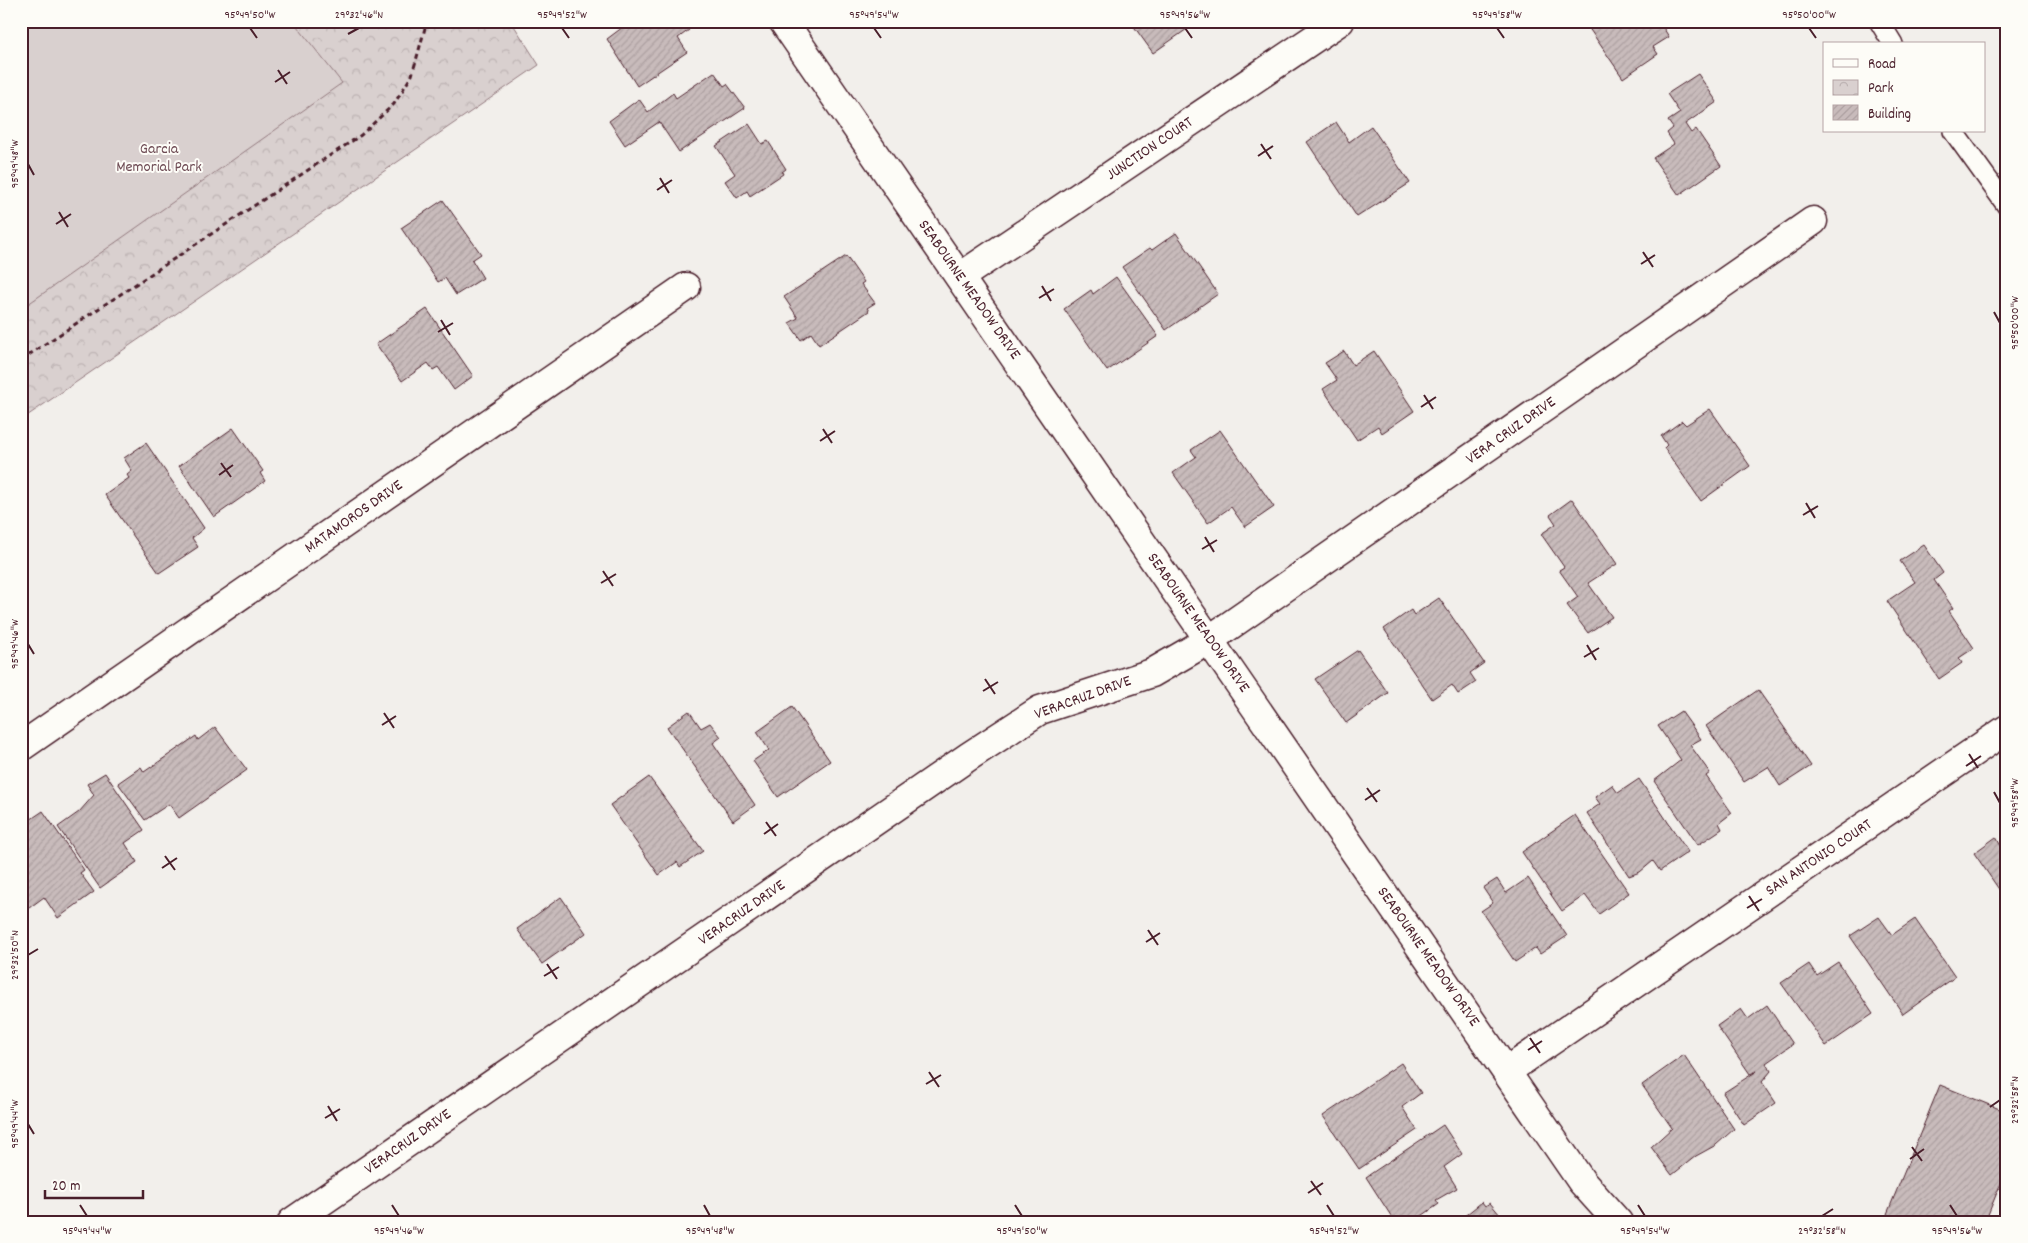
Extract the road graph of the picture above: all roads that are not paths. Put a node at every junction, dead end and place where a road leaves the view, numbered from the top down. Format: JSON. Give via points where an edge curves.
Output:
{"nodes":[{"id":1,"x":784,"y":21,"type":"edge"},
{"id":2,"x":1340,"y":21,"type":"edge"},
{"id":3,"x":1879,"y":21,"type":"edge"},
{"id":4,"x":1892,"y":42,"type":"edge"},
{"id":5,"x":1954,"y":132,"type":"edge"},
{"id":6,"x":2007,"y":206,"type":"edge"},
{"id":7,"x":1813,"y":222,"type":"dead end"},
{"id":8,"x":960,"y":277,"type":"junction"},
{"id":9,"x":686,"y":287,"type":"dead end"},
{"id":10,"x":1209,"y":640,"type":"junction"},
{"id":11,"x":2007,"y":729,"type":"edge"},
{"id":12,"x":21,"y":747,"type":"edge"},
{"id":13,"x":1507,"y":1071,"type":"junction"},
{"id":14,"x":292,"y":1222,"type":"edge"},
{"id":15,"x":1618,"y":1222,"type":"edge"}],
"edges":[{"from":1,"to":8,"type":"street","name":"SEABOURNE MEADOW DRIVE"},
{"from":2,"to":8,"type":"street","name":"JUNCTION COURT"},
{"from":3,"to":4,"type":"lane"},
{"from":5,"to":6,"type":"lane"},
{"from":7,"to":10,"type":"street","name":"VERA CRUZ DRIVE"},
{"from":8,"to":10,"type":"street","name":"SEABOURNE MEADOW DRIVE"},
{"from":9,"to":12,"type":"street","name":"MATAMOROS DRIVE"},
{"from":10,"to":13,"type":"street","name":"SEABOURNE MEADOW DRIVE"},
{"from":10,"to":14,"type":"street","name":"VERACRUZ DRIVE","via":[[1152,673],[1040,710]]},
{"from":11,"to":13,"type":"street","name":"SAN ANTONIO COURT"},
{"from":13,"to":15,"type":"street","name":"SEABOURNE MEADOW DRIVE","via":[[1582,1182]]}]}
